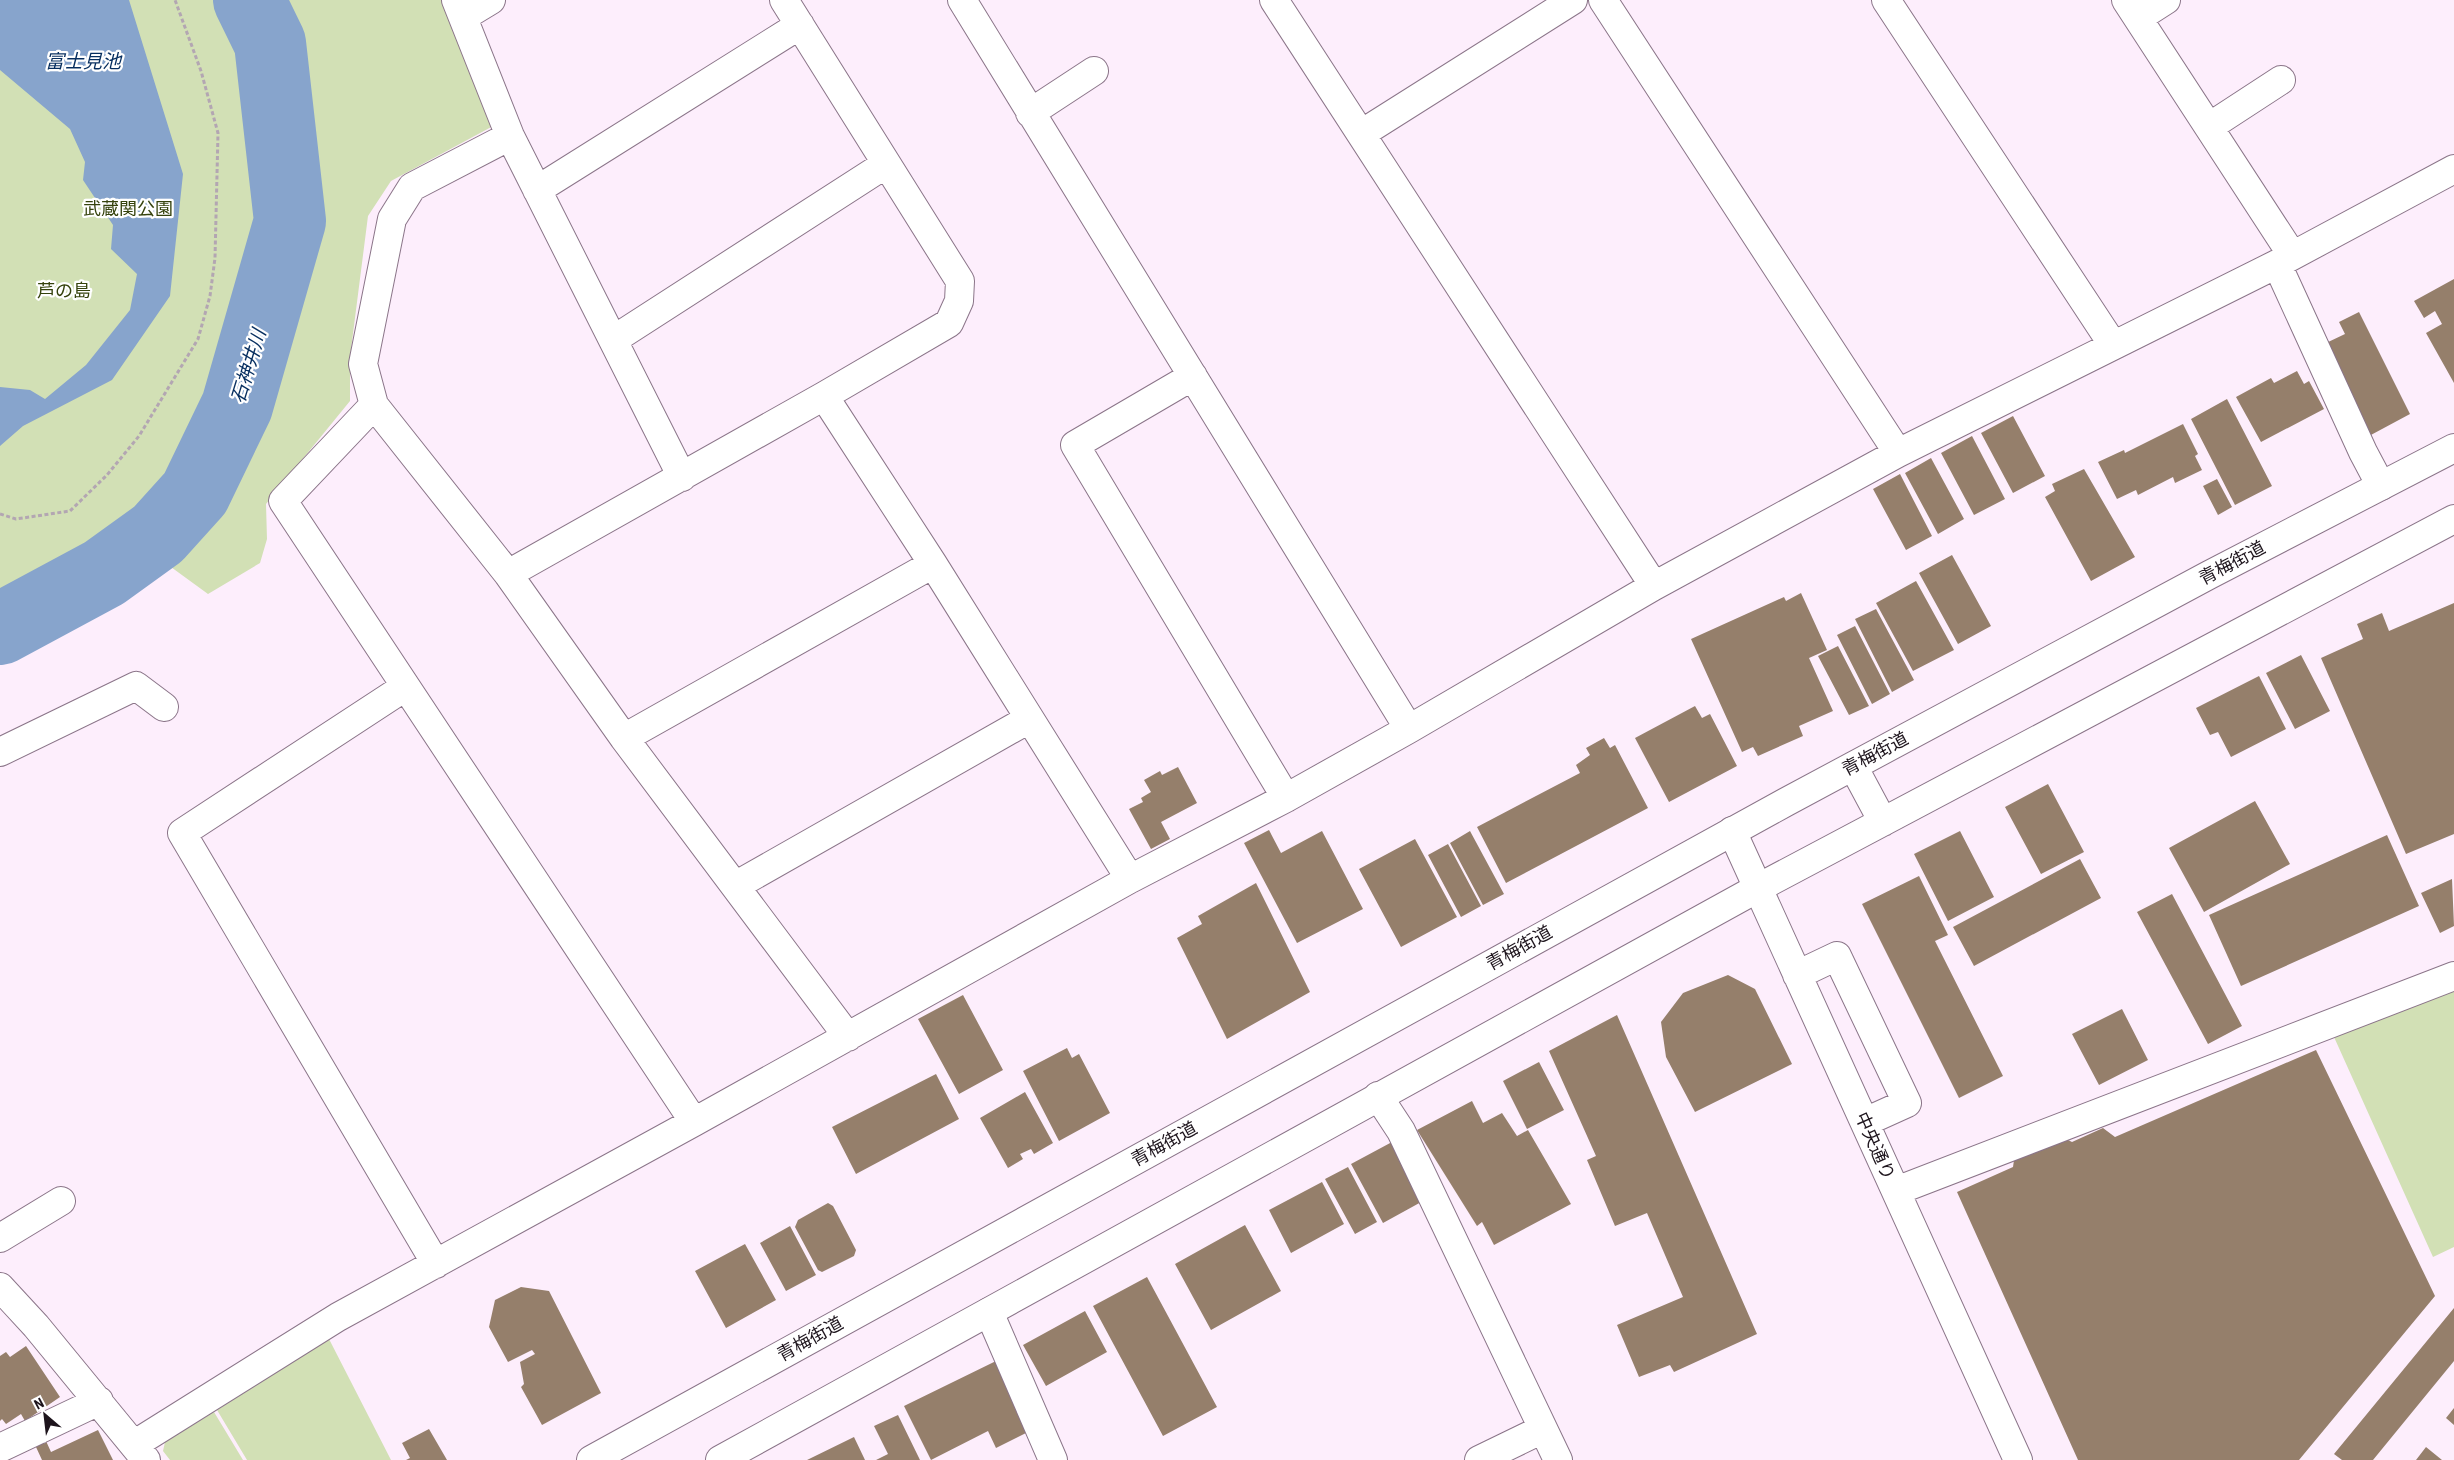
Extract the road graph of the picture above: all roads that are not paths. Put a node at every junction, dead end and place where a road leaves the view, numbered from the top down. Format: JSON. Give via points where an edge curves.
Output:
{"nodes":[{"id":1,"x":491,"y":0,"type":"edge"},
{"id":2,"x":784,"y":0,"type":"edge"},
{"id":3,"x":962,"y":0,"type":"edge"},
{"id":4,"x":1274,"y":0,"type":"edge"},
{"id":5,"x":1573,"y":0,"type":"edge"},
{"id":6,"x":1603,"y":0,"type":"edge"},
{"id":7,"x":1886,"y":0,"type":"edge"},
{"id":8,"x":2166,"y":0,"type":"edge"},
{"id":9,"x":459,"y":9,"type":"edge"},
{"id":10,"x":2132,"y":9,"type":"edge"},
{"id":11,"x":800,"y":25,"type":"junction"},
{"id":12,"x":1094,"y":71,"type":"dead end"},
{"id":13,"x":2282,"y":80,"type":"dead end"},
{"id":14,"x":1030,"y":113,"type":"junction"},
{"id":15,"x":2209,"y":127,"type":"junction"},
{"id":16,"x":1361,"y":134,"type":"junction"},
{"id":17,"x":510,"y":136,"type":"junction"},
{"id":18,"x":886,"y":164,"type":"junction"},
{"id":19,"x":2454,"y":169,"type":"edge"},
{"id":20,"x":538,"y":190,"type":"junction"},
{"id":21,"x":2285,"y":260,"type":"junction"},
{"id":22,"x":613,"y":340,"type":"junction"},
{"id":23,"x":2113,"y":345,"type":"junction"},
{"id":24,"x":1193,"y":376,"type":"junction"},
{"id":25,"x":824,"y":396,"type":"junction"},
{"id":26,"x":374,"y":405,"type":"junction"},
{"id":27,"x":2454,"y":448,"type":"edge"},
{"id":28,"x":1898,"y":453,"type":"junction"},
{"id":29,"x":682,"y":477,"type":"junction"},
{"id":30,"x":2381,"y":486,"type":"junction"},
{"id":31,"x":2454,"y":519,"type":"edge"},
{"id":32,"x":934,"y":564,"type":"junction"},
{"id":33,"x":508,"y":574,"type":"junction"},
{"id":34,"x":1654,"y":586,"type":"junction"},
{"id":35,"x":405,"y":687,"type":"junction"},
{"id":36,"x":164,"y":707,"type":"dead end"},
{"id":37,"x":1028,"y":720,"type":"junction"},
{"id":38,"x":1409,"y":729,"type":"junction"},
{"id":39,"x":624,"y":738,"type":"junction"},
{"id":40,"x":0,"y":752,"type":"edge"},
{"id":41,"x":1853,"y":766,"type":"junction"},
{"id":42,"x":1286,"y":798,"type":"junction"},
{"id":43,"x":1883,"y":822,"type":"junction"},
{"id":44,"x":1732,"y":831,"type":"junction"},
{"id":45,"x":1130,"y":880,"type":"junction"},
{"id":46,"x":735,"y":886,"type":"junction"},
{"id":47,"x":1758,"y":888,"type":"junction"},
{"id":48,"x":1797,"y":975,"type":"junction"},
{"id":49,"x":2454,"y":976,"type":"edge"},
{"id":50,"x":848,"y":1037,"type":"junction"},
{"id":51,"x":1378,"y":1096,"type":"junction"},
{"id":52,"x":694,"y":1122,"type":"junction"},
{"id":53,"x":1865,"y":1122,"type":"junction"},
{"id":54,"x":1896,"y":1191,"type":"junction"},
{"id":55,"x":61,"y":1201,"type":"dead end"},
{"id":56,"x":0,"y":1238,"type":"edge"},
{"id":57,"x":436,"y":1264,"type":"junction"},
{"id":58,"x":0,"y":1287,"type":"edge"},
{"id":59,"x":990,"y":1312,"type":"junction"},
{"id":60,"x":98,"y":1400,"type":"junction"},
{"id":61,"x":1543,"y":1429,"type":"junction"},
{"id":62,"x":0,"y":1448,"type":"edge"},
{"id":63,"x":140,"y":1452,"type":"edge"},
{"id":64,"x":590,"y":1460,"type":"edge"},
{"id":65,"x":720,"y":1460,"type":"edge"},
{"id":66,"x":1053,"y":1460,"type":"edge"},
{"id":67,"x":1479,"y":1460,"type":"edge"},
{"id":68,"x":1558,"y":1460,"type":"edge"},
{"id":69,"x":2018,"y":1460,"type":"edge"}],
"edges":[{"from":1,"to":9,"type":"street"},
{"from":2,"to":11,"type":"street"},
{"from":3,"to":14,"type":"street"},
{"from":4,"to":16,"type":"street"},
{"from":5,"to":16,"type":"street"},
{"from":6,"to":28,"type":"street"},
{"from":7,"to":23,"type":"street"},
{"from":8,"to":10,"type":"street"},
{"from":9,"to":17,"type":"street"},
{"from":10,"to":15,"type":"street"},
{"from":11,"to":18,"type":"street"},
{"from":11,"to":20,"type":"street"},
{"from":12,"to":14,"type":"street"},
{"from":13,"to":15,"type":"street"},
{"from":14,"to":24,"type":"street"},
{"from":15,"to":21,"type":"street"},
{"from":16,"to":34,"type":"street"},
{"from":17,"to":20,"type":"street"},
{"from":17,"to":26,"type":"street","via":[[412,187],[392,219],[363,364]]},
{"from":18,"to":22,"type":"street"},
{"from":18,"to":25,"type":"street","via":[[960,281],[959,301],[949,323]]},
{"from":19,"to":21,"type":"street"},
{"from":20,"to":22,"type":"street"},
{"from":21,"to":23,"type":"street"},
{"from":21,"to":30,"type":"street","via":[[2363,452]]},
{"from":22,"to":29,"type":"street"},
{"from":23,"to":28,"type":"street"},
{"from":24,"to":38,"type":"street"},
{"from":24,"to":42,"type":"street","via":[[1075,445]]},
{"from":25,"to":29,"type":"street"},
{"from":25,"to":32,"type":"street"},
{"from":26,"to":33,"type":"street"},
{"from":26,"to":35,"type":"street","via":[[284,501]]},
{"from":27,"to":30,"type":"street","name":"青梅街道"},
{"from":28,"to":34,"type":"street"},
{"from":29,"to":33,"type":"street"},
{"from":30,"to":41,"type":"street","name":"青梅街道"},
{"from":31,"to":43,"type":"street"},
{"from":32,"to":37,"type":"street"},
{"from":32,"to":39,"type":"street"},
{"from":33,"to":39,"type":"street"},
{"from":34,"to":38,"type":"street"},
{"from":35,"to":52,"type":"street"},
{"from":35,"to":57,"type":"street","via":[[182,833]]},
{"from":36,"to":40,"type":"street","via":[[136,686]]},
{"from":37,"to":45,"type":"street"},
{"from":37,"to":46,"type":"street"},
{"from":38,"to":42,"type":"street"},
{"from":39,"to":46,"type":"street"},
{"from":41,"to":43,"type":"street"},
{"from":41,"to":44,"type":"street","name":"青梅街道"},
{"from":42,"to":45,"type":"street"},
{"from":43,"to":47,"type":"street"},
{"from":44,"to":47,"type":"street","name":"中央通り"},
{"from":44,"to":64,"type":"street","name":"青梅街道"},
{"from":45,"to":50,"type":"street"},
{"from":46,"to":50,"type":"street"},
{"from":47,"to":48,"type":"street","name":"中央通り"},
{"from":47,"to":51,"type":"street"},
{"from":48,"to":53,"type":"street","name":"中央通り"},
{"from":48,"to":53,"type":"street","via":[[1838,956],[1907,1104]]},
{"from":49,"to":54,"type":"street"},
{"from":50,"to":52,"type":"street"},
{"from":51,"to":59,"type":"street"},
{"from":51,"to":61,"type":"street","via":[[1401,1131]]},
{"from":52,"to":57,"type":"street"},
{"from":53,"to":54,"type":"street","name":"中央通り"},
{"from":54,"to":69,"type":"street","name":"中央通り"},
{"from":55,"to":56,"type":"street"},
{"from":57,"to":63,"type":"street","via":[[338,1317]]},
{"from":58,"to":60,"type":"street"},
{"from":59,"to":65,"type":"street"},
{"from":59,"to":66,"type":"street"},
{"from":60,"to":62,"type":"street"},
{"from":60,"to":63,"type":"street"},
{"from":61,"to":67,"type":"street"},
{"from":61,"to":68,"type":"street"}]}
